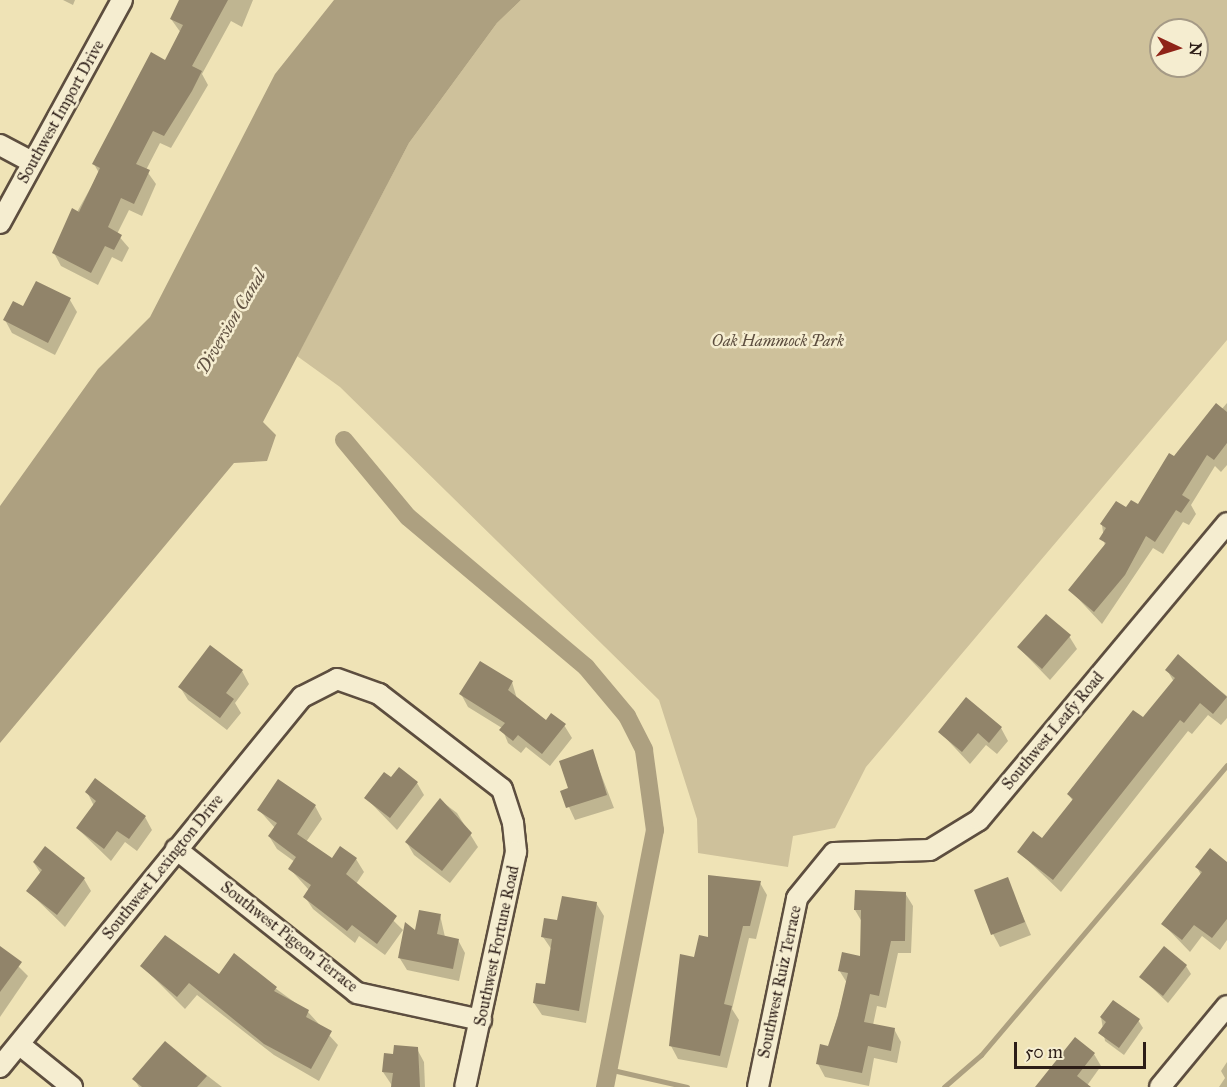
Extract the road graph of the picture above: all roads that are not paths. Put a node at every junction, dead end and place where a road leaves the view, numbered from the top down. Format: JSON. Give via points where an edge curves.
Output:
{"nodes":[{"id":1,"x":122,"y":0,"type":"edge"},
{"id":2,"x":0,"y":145,"type":"edge"},
{"id":3,"x":32,"y":162,"type":"junction"},
{"id":4,"x":0,"y":223,"type":"edge"},
{"id":5,"x":1227,"y":523,"type":"edge"},
{"id":6,"x":337,"y":679,"type":"joint"},
{"id":7,"x":176,"y":849,"type":"junction"},
{"id":8,"x":834,"y":853,"type":"joint"},
{"id":9,"x":1227,"y":1006,"type":"edge"},
{"id":10,"x":481,"y":1020,"type":"junction"},
{"id":11,"x":20,"y":1045,"type":"junction"},
{"id":12,"x":0,"y":1067,"type":"edge"},
{"id":13,"x":72,"y":1087,"type":"edge"},
{"id":14,"x":465,"y":1087,"type":"edge"},
{"id":15,"x":758,"y":1087,"type":"edge"},
{"id":16,"x":1160,"y":1087,"type":"edge"}],
"edges":[{"from":1,"to":3,"type":"street","name":"Southwest Import Drive"},
{"from":2,"to":3,"type":"street"},
{"from":3,"to":4,"type":"street","name":"Southwest Import Drive"},
{"from":5,"to":8,"type":"street","name":"Southwest Leafy Road","via":[[979,820],[930,850]]},
{"from":6,"to":7,"type":"street","name":"Southwest Lexington Drive","via":[[302,697]]},
{"from":6,"to":10,"type":"street","name":"Southwest Fortune Road","via":[[379,694],[502,789],[516,852]]},
{"from":7,"to":10,"type":"street","name":"Southwest Pigeon Terrace","via":[[357,993]]},
{"from":7,"to":11,"type":"street","name":"Southwest Lexington Drive"},
{"from":8,"to":15,"type":"street","name":"Southwest Ruiz Terrace","via":[[797,898]]},
{"from":9,"to":16,"type":"street"},
{"from":10,"to":14,"type":"street","name":"Southwest Fortune Road"},
{"from":11,"to":12,"type":"street","name":"Southwest Lexington Drive"},
{"from":11,"to":13,"type":"street"}]}
